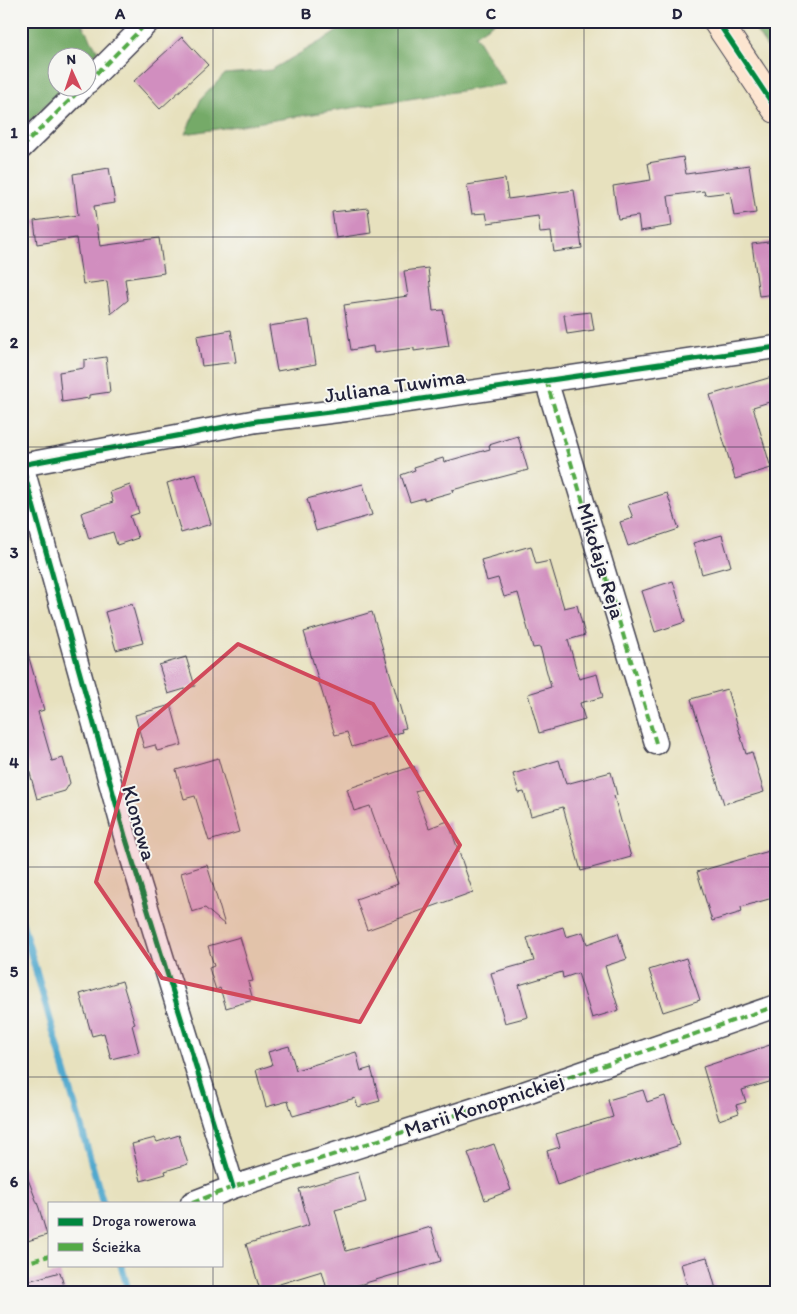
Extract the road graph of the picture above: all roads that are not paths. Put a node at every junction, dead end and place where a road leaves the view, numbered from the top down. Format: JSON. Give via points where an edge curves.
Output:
{"nodes":[{"id":1,"x":149,"y":21,"type":"edge"},
{"id":2,"x":717,"y":21,"type":"edge"},
{"id":3,"x":98,"y":72,"type":"edge"},
{"id":4,"x":72,"y":98,"type":"edge"},
{"id":5,"x":776,"y":109,"type":"edge"},
{"id":6,"x":21,"y":148,"type":"edge"},
{"id":7,"x":776,"y":347,"type":"edge"},
{"id":8,"x":546,"y":380,"type":"junction"},
{"id":9,"x":22,"y":465,"type":"edge"},
{"id":10,"x":656,"y":743,"type":"dead end"},
{"id":11,"x":776,"y":1006,"type":"edge"},
{"id":12,"x":233,"y":1187,"type":"junction"},
{"id":13,"x":195,"y":1202,"type":"edge"}],
"edges":[{"from":1,"to":3,"type":"street"},
{"from":2,"to":5,"type":"street"},
{"from":4,"to":6,"type":"street"},
{"from":7,"to":8,"type":"street","name":"Juliana Tuwima"},
{"from":8,"to":9,"type":"street","name":"Juliana Tuwima","via":[[264,420]]},
{"from":8,"to":10,"type":"street","name":"Mikołaja Reja"},
{"from":9,"to":12,"type":"street","name":"Klonowa","via":[[125,836]]},
{"from":11,"to":12,"type":"street","name":"Marii Konopnickiej","via":[[515,1096]]},
{"from":12,"to":13,"type":"street","name":"Marii Konopnickiej"}]}
